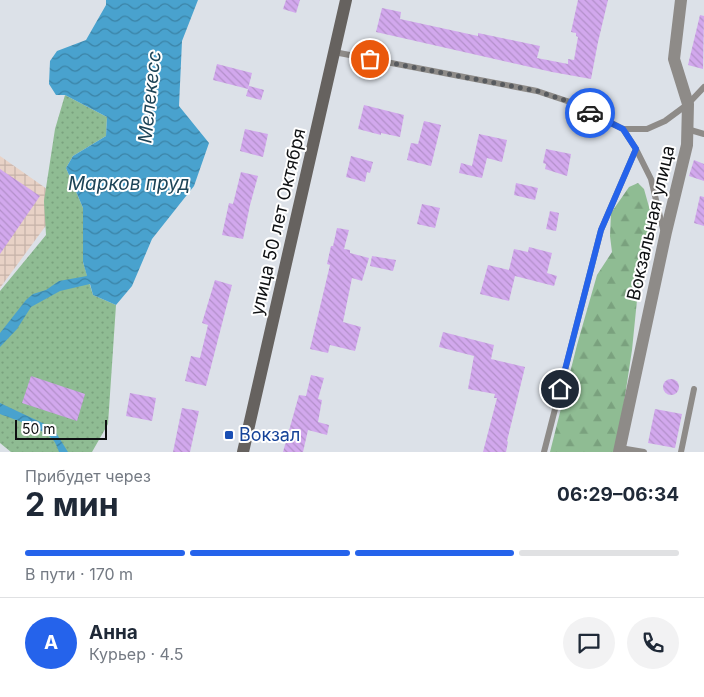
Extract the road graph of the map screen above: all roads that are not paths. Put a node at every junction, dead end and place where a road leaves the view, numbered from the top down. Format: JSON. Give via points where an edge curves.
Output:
{"nodes":[{"id":1,"x":346,"y":0,"type":"edge"},
{"id":2,"x":681,"y":0,"type":"edge"},
{"id":3,"x":334,"y":52,"type":"junction"},
{"id":4,"x":704,"y":87,"type":"edge"},
{"id":5,"x":688,"y":104,"type":"junction"},
{"id":6,"x":623,"y":129,"type":"junction"},
{"id":7,"x":687,"y":129,"type":"junction"},
{"id":8,"x":704,"y":134,"type":"edge"},
{"id":9,"x":636,"y":149,"type":"junction"},
{"id":10,"x":665,"y":237,"type":"junction"},
{"id":11,"x":694,"y":389,"type":"dead end"},
{"id":12,"x":619,"y":450,"type":"edge"},
{"id":13,"x":243,"y":452,"type":"edge"},
{"id":14,"x":544,"y":452,"type":"edge"},
{"id":15,"x":644,"y":452,"type":"edge"},
{"id":16,"x":681,"y":452,"type":"edge"}],
"edges":[{"from":1,"to":3,"type":"main road","name":"улица 50 лет Октября"},
{"from":2,"to":5,"type":"street","name":"Вокзальная улица","via":[[674,60]]},
{"from":3,"to":6,"type":"lane","via":[[537,91],[573,103]]},
{"from":3,"to":13,"type":"main road","name":"улица 50 лет Октября"},
{"from":4,"to":5,"type":"lane"},
{"from":5,"to":6,"type":"lane","via":[[665,121],[647,129]]},
{"from":5,"to":7,"type":"street","name":"Вокзальная улица"},
{"from":6,"to":9,"type":"lane"},
{"from":7,"to":8,"type":"lane"},
{"from":7,"to":10,"type":"street","name":"Вокзальная улица","via":[[687,146]]},
{"from":9,"to":10,"type":"lane","via":[[651,179]]},
{"from":9,"to":14,"type":"lane","via":[[601,230]]},
{"from":10,"to":12,"type":"street","name":"Вокзальная улица"},
{"from":11,"to":16,"type":"lane"},
{"from":12,"to":15,"type":"lane"}]}
